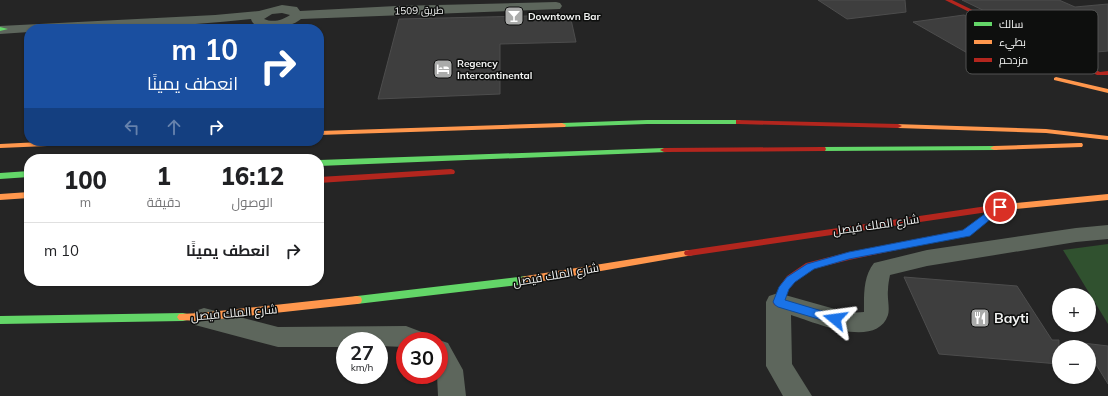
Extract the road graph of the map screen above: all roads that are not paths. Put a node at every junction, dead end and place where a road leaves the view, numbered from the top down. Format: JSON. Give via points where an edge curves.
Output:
{"nodes":[{"id":1,"x":948,"y":0,"type":"edge"},
{"id":2,"x":556,"y":6,"type":"dead end"},
{"id":3,"x":968,"y":10,"type":"edge"},
{"id":4,"x":262,"y":18,"type":"junction"},
{"id":5,"x":126,"y":24,"type":"edge"},
{"id":6,"x":197,"y":24,"type":"edge"},
{"id":7,"x":24,"y":30,"type":"edge"},
{"id":8,"x":1,"y":31,"type":"edge"},
{"id":9,"x":24,"y":34,"type":"edge"},
{"id":10,"x":1103,"y":74,"type":"edge"},
{"id":11,"x":1056,"y":79,"type":"dead end"},
{"id":12,"x":1108,"y":79,"type":"edge"},
{"id":13,"x":1108,"y":91,"type":"edge"},
{"id":14,"x":887,"y":116,"type":"dead end"},
{"id":15,"x":818,"y":123,"type":"junction"},
{"id":16,"x":324,"y":133,"type":"edge"},
{"id":17,"x":1107,"y":138,"type":"edge"},
{"id":18,"x":24,"y":145,"type":"edge"},
{"id":19,"x":0,"y":146,"type":"edge"},
{"id":20,"x":649,"y":150,"type":"junction"},
{"id":21,"x":324,"y":163,"type":"edge"},
{"id":22,"x":510,"y":165,"type":"dead end"},
{"id":23,"x":457,"y":171,"type":"dead end"},
{"id":24,"x":24,"y":174,"type":"edge"},
{"id":25,"x":0,"y":176,"type":"edge"},
{"id":26,"x":324,"y":180,"type":"edge"},
{"id":27,"x":24,"y":195,"type":"edge"},
{"id":28,"x":0,"y":197,"type":"edge"},
{"id":29,"x":1108,"y":197,"type":"edge"},
{"id":30,"x":1000,"y":207,"type":"junction"},
{"id":31,"x":1108,"y":232,"type":"edge"},
{"id":32,"x":778,"y":302,"type":"junction"},
{"id":33,"x":200,"y":318,"type":"junction"},
{"id":34,"x":0,"y":320,"type":"edge"},
{"id":35,"x":396,"y":336,"type":"edge"},
{"id":36,"x":448,"y":367,"type":"edge"},
{"id":37,"x":452,"y":396,"type":"edge"},
{"id":38,"x":798,"y":396,"type":"edge"}],
"edges":[{"from":1,"to":3,"type":"main road"},
{"from":2,"to":4,"type":"street","name":"طريق 1509","via":[[297,14],[285,22],[273,24]]},
{"from":4,"to":5,"type":"street"},
{"from":4,"to":6,"type":"street"},
{"from":7,"to":8,"type":"street"},
{"from":8,"to":9,"type":"street"},
{"from":10,"to":12,"type":"main road"},
{"from":11,"to":13,"type":"main road"},
{"from":14,"to":15,"type":"main road"},
{"from":15,"to":16,"type":"main road","via":[[647,122]]},
{"from":15,"to":17,"type":"main road","via":[[993,128]]},
{"from":17,"to":20,"type":"main road","via":[[1075,146],[1044,147]]},
{"from":18,"to":19,"type":"main road"},
{"from":20,"to":21,"type":"main road"},
{"from":20,"to":22,"type":"main road"},
{"from":23,"to":26,"type":"main road"},
{"from":24,"to":25,"type":"main road"},
{"from":27,"to":28,"type":"main road"},
{"from":29,"to":30,"type":"main road","name":"شارع الملك فيصل"},
{"from":30,"to":32,"type":"main road","via":[[966,233],[810,266],[791,279]]},
{"from":30,"to":33,"type":"main road","name":"شارع الملك فيصل","via":[[734,245],[508,283]]},
{"from":31,"to":32,"type":"street","via":[[927,258],[882,269],[876,290],[876,314],[868,322],[849,323]]},
{"from":32,"to":38,"type":"street","via":[[779,366]]},
{"from":33,"to":34,"type":"main road","name":"شارع الملك فيصل"},
{"from":33,"to":35,"type":"street","via":[[278,337]]},
{"from":36,"to":37,"type":"street"}]}
